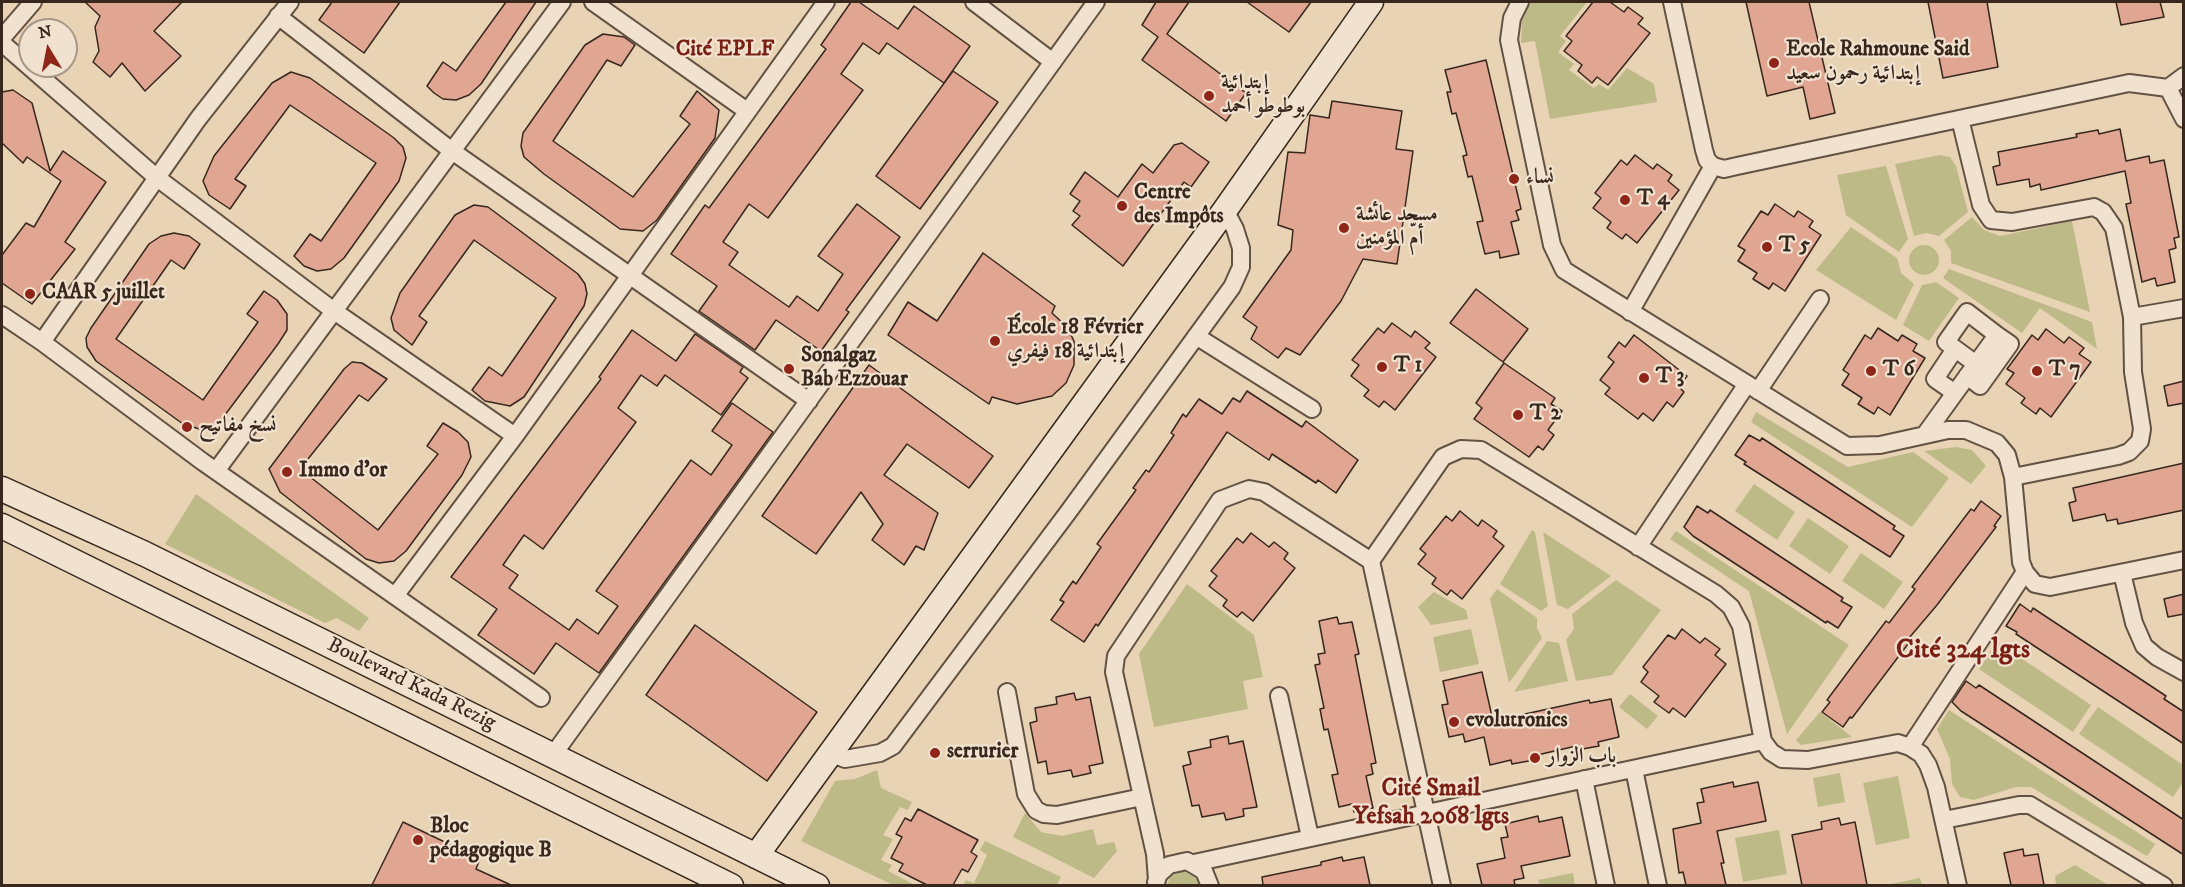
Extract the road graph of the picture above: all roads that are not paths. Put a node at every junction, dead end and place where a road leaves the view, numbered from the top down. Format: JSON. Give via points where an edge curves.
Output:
{"nodes":[{"id":1,"x":33,"y":2,"type":"edge"},
{"id":2,"x":290,"y":2,"type":"edge"},
{"id":3,"x":562,"y":2,"type":"edge"},
{"id":4,"x":593,"y":2,"type":"edge"},
{"id":5,"x":826,"y":2,"type":"edge"},
{"id":6,"x":974,"y":2,"type":"edge"},
{"id":7,"x":1096,"y":2,"type":"edge"},
{"id":8,"x":1371,"y":2,"type":"edge"},
{"id":9,"x":1520,"y":2,"type":"edge"},
{"id":10,"x":1672,"y":2,"type":"edge"},
{"id":11,"x":278,"y":16,"type":"junction"},
{"id":12,"x":2,"y":38,"type":"edge"},
{"id":13,"x":2,"y":43,"type":"edge"},
{"id":14,"x":1053,"y":62,"type":"junction"},
{"id":15,"x":2184,"y":76,"type":"edge"},
{"id":16,"x":2168,"y":88,"type":"junction"},
{"id":17,"x":2184,"y":95,"type":"edge"},
{"id":18,"x":747,"y":111,"type":"junction"},
{"id":19,"x":1960,"y":119,"type":"junction"},
{"id":20,"x":2184,"y":119,"type":"edge"},
{"id":21,"x":452,"y":151,"type":"junction"},
{"id":22,"x":1713,"y":166,"type":"junction"},
{"id":23,"x":156,"y":177,"type":"junction"},
{"id":24,"x":1225,"y":210,"type":"junction"},
{"id":25,"x":628,"y":276,"type":"junction"},
{"id":26,"x":1820,"y":299,"type":"dead end"},
{"id":27,"x":2184,"y":308,"type":"edge"},
{"id":28,"x":334,"y":311,"type":"junction"},
{"id":29,"x":1630,"y":312,"type":"junction"},
{"id":30,"x":2,"y":315,"type":"edge"},
{"id":31,"x":2132,"y":317,"type":"junction"},
{"id":32,"x":1196,"y":336,"type":"junction"},
{"id":33,"x":42,"y":342,"type":"junction"},
{"id":34,"x":1955,"y":349,"type":"junction"},
{"id":35,"x":1971,"y":370,"type":"junction"},
{"id":36,"x":1753,"y":388,"type":"junction"},
{"id":37,"x":1955,"y":393,"type":"junction"},
{"id":38,"x":809,"y":401,"type":"junction"},
{"id":39,"x":1312,"y":409,"type":"dead end"},
{"id":40,"x":1926,"y":433,"type":"junction"},
{"id":41,"x":515,"y":436,"type":"junction"},
{"id":42,"x":216,"y":471,"type":"junction"},
{"id":43,"x":2013,"y":477,"type":"junction"},
{"id":44,"x":2,"y":489,"type":"edge"},
{"id":45,"x":2,"y":525,"type":"edge"},
{"id":46,"x":1638,"y":547,"type":"junction"},
{"id":47,"x":2184,"y":560,"type":"edge"},
{"id":48,"x":1371,"y":561,"type":"junction"},
{"id":49,"x":2025,"y":572,"type":"junction"},
{"id":50,"x":2122,"y":573,"type":"junction"},
{"id":51,"x":395,"y":596,"type":"junction"},
{"id":52,"x":2184,"y":672,"type":"edge"},
{"id":53,"x":1007,"y":692,"type":"dead end"},
{"id":54,"x":1280,"y":696,"type":"dead end"},
{"id":55,"x":541,"y":698,"type":"dead end"},
{"id":56,"x":1763,"y":741,"type":"junction"},
{"id":57,"x":1910,"y":747,"type":"junction"},
{"id":58,"x":830,"y":753,"type":"junction"},
{"id":59,"x":553,"y":755,"type":"junction"},
{"id":60,"x":1634,"y":769,"type":"junction"},
{"id":61,"x":1584,"y":779,"type":"junction"},
{"id":62,"x":1142,"y":797,"type":"junction"},
{"id":63,"x":1426,"y":813,"type":"junction"},
{"id":64,"x":1944,"y":820,"type":"junction"},
{"id":65,"x":1310,"y":837,"type":"junction"},
{"id":66,"x":1152,"y":845,"type":"junction"},
{"id":67,"x":756,"y":856,"type":"junction"},
{"id":68,"x":1222,"y":856,"type":"junction"},
{"id":69,"x":1175,"y":862,"type":"junction"},
{"id":70,"x":1194,"y":863,"type":"junction"},
{"id":71,"x":1209,"y":881,"type":"edge"},
{"id":72,"x":1156,"y":883,"type":"edge"},
{"id":73,"x":731,"y":885,"type":"edge"},
{"id":74,"x":817,"y":885,"type":"edge"},
{"id":75,"x":1442,"y":885,"type":"edge"},
{"id":76,"x":1606,"y":885,"type":"edge"},
{"id":77,"x":1658,"y":885,"type":"edge"},
{"id":78,"x":1958,"y":885,"type":"edge"},
{"id":79,"x":2164,"y":885,"type":"edge"}],
"edges":[{"from":1,"to":12,"type":"street"},
{"from":2,"to":11,"type":"street"},
{"from":3,"to":21,"type":"street"},
{"from":4,"to":18,"type":"street"},
{"from":5,"to":18,"type":"street"},
{"from":6,"to":14,"type":"street"},
{"from":7,"to":14,"type":"street"},
{"from":8,"to":24,"type":"main road"},
{"from":9,"to":29,"type":"street","via":[[1512,18],[1509,40],[1552,245],[1564,270]]},
{"from":10,"to":22,"type":"street","via":[[1704,150]]},
{"from":11,"to":21,"type":"street"},
{"from":11,"to":23,"type":"street"},
{"from":13,"to":23,"type":"street"},
{"from":14,"to":38,"type":"street"},
{"from":15,"to":16,"type":"street"},
{"from":16,"to":17,"type":"street"},
{"from":16,"to":19,"type":"street","via":[[2129,82]]},
{"from":16,"to":20,"type":"street"},
{"from":18,"to":25,"type":"street"},
{"from":19,"to":22,"type":"street","via":[[1724,169]]},
{"from":19,"to":31,"type":"street","via":[[1981,205],[1991,220],[2012,222],[2094,207],[2103,212],[2114,228]]},
{"from":21,"to":25,"type":"street"},
{"from":21,"to":28,"type":"street"},
{"from":22,"to":29,"type":"street"},
{"from":23,"to":28,"type":"street"},
{"from":23,"to":33,"type":"street"},
{"from":24,"to":32,"type":"street","via":[[1235,229],[1241,267],[1232,287]]},
{"from":24,"to":58,"type":"main road"},
{"from":25,"to":38,"type":"street"},
{"from":25,"to":41,"type":"street"},
{"from":26,"to":36,"type":"street"},
{"from":27,"to":31,"type":"street"},
{"from":28,"to":41,"type":"street"},
{"from":28,"to":42,"type":"street"},
{"from":29,"to":36,"type":"street"},
{"from":30,"to":33,"type":"street"},
{"from":31,"to":43,"type":"street","via":[[2140,441],[2118,456]]},
{"from":32,"to":39,"type":"street"},
{"from":32,"to":58,"type":"street","via":[[893,746],[880,753],[845,759]]},
{"from":33,"to":42,"type":"street"},
{"from":34,"to":35,"type":"street"},
{"from":34,"to":35,"type":"street","via":[[1946,342],[1967,312],[1997,334]]},
{"from":34,"to":37,"type":"street","via":[[1935,379]]},
{"from":35,"to":37,"type":"street"},
{"from":36,"to":40,"type":"street","via":[[1847,446],[1880,445]]},
{"from":36,"to":46,"type":"street"},
{"from":37,"to":40,"type":"street"},
{"from":38,"to":59,"type":"street"},
{"from":40,"to":43,"type":"street","via":[[1966,430],[1983,435],[2007,455]]},
{"from":41,"to":51,"type":"street"},
{"from":42,"to":51,"type":"street"},
{"from":43,"to":49,"type":"street","via":[[2019,554]]},
{"from":44,"to":59,"type":"main road","name":"Boulevard Kada Rezig","via":[[146,554]]},
{"from":45,"to":73,"type":"main road","name":"Boulevard Kada Rezig"},
{"from":46,"to":48,"type":"street","via":[[1481,450],[1461,448],[1443,456]]},
{"from":46,"to":56,"type":"street","via":[[1731,607],[1741,626]]},
{"from":47,"to":50,"type":"street"},
{"from":48,"to":62,"type":"street","via":[[1264,492],[1249,489],[1220,500],[1116,656],[1114,672]]},
{"from":48,"to":63,"type":"street"},
{"from":49,"to":50,"type":"street","via":[[2035,584],[2050,586]]},
{"from":49,"to":57,"type":"street"},
{"from":50,"to":52,"type":"street","via":[[2144,646]]},
{"from":51,"to":55,"type":"street"},
{"from":53,"to":62,"type":"street","via":[[1026,794],[1036,810],[1057,814]]},
{"from":54,"to":65,"type":"street"},
{"from":56,"to":57,"type":"street","via":[[1782,759],[1794,761],[1898,743]]},
{"from":56,"to":60,"type":"street"},
{"from":57,"to":64,"type":"street","via":[[1928,765]]},
{"from":58,"to":67,"type":"main road"},
{"from":59,"to":67,"type":"main road","name":"Boulevard Kada Rezig"},
{"from":60,"to":61,"type":"street"},
{"from":60,"to":77,"type":"street"},
{"from":61,"to":63,"type":"street"},
{"from":61,"to":76,"type":"street"},
{"from":62,"to":66,"type":"street"},
{"from":63,"to":65,"type":"street"},
{"from":63,"to":75,"type":"street"},
{"from":64,"to":78,"type":"street"},
{"from":64,"to":79,"type":"street","via":[[2030,805]]},
{"from":65,"to":68,"type":"street"},
{"from":66,"to":69,"type":"street","via":[[1164,858]]},
{"from":66,"to":72,"type":"street"},
{"from":67,"to":74,"type":"main road","name":"Boulevard Kada Rezig"},
{"from":68,"to":70,"type":"street"},
{"from":68,"to":71,"type":"street","via":[[1213,866]]},
{"from":69,"to":70,"type":"street"},
{"from":69,"to":72,"type":"street","via":[[1163,869]]},
{"from":70,"to":71,"type":"street"}]}
